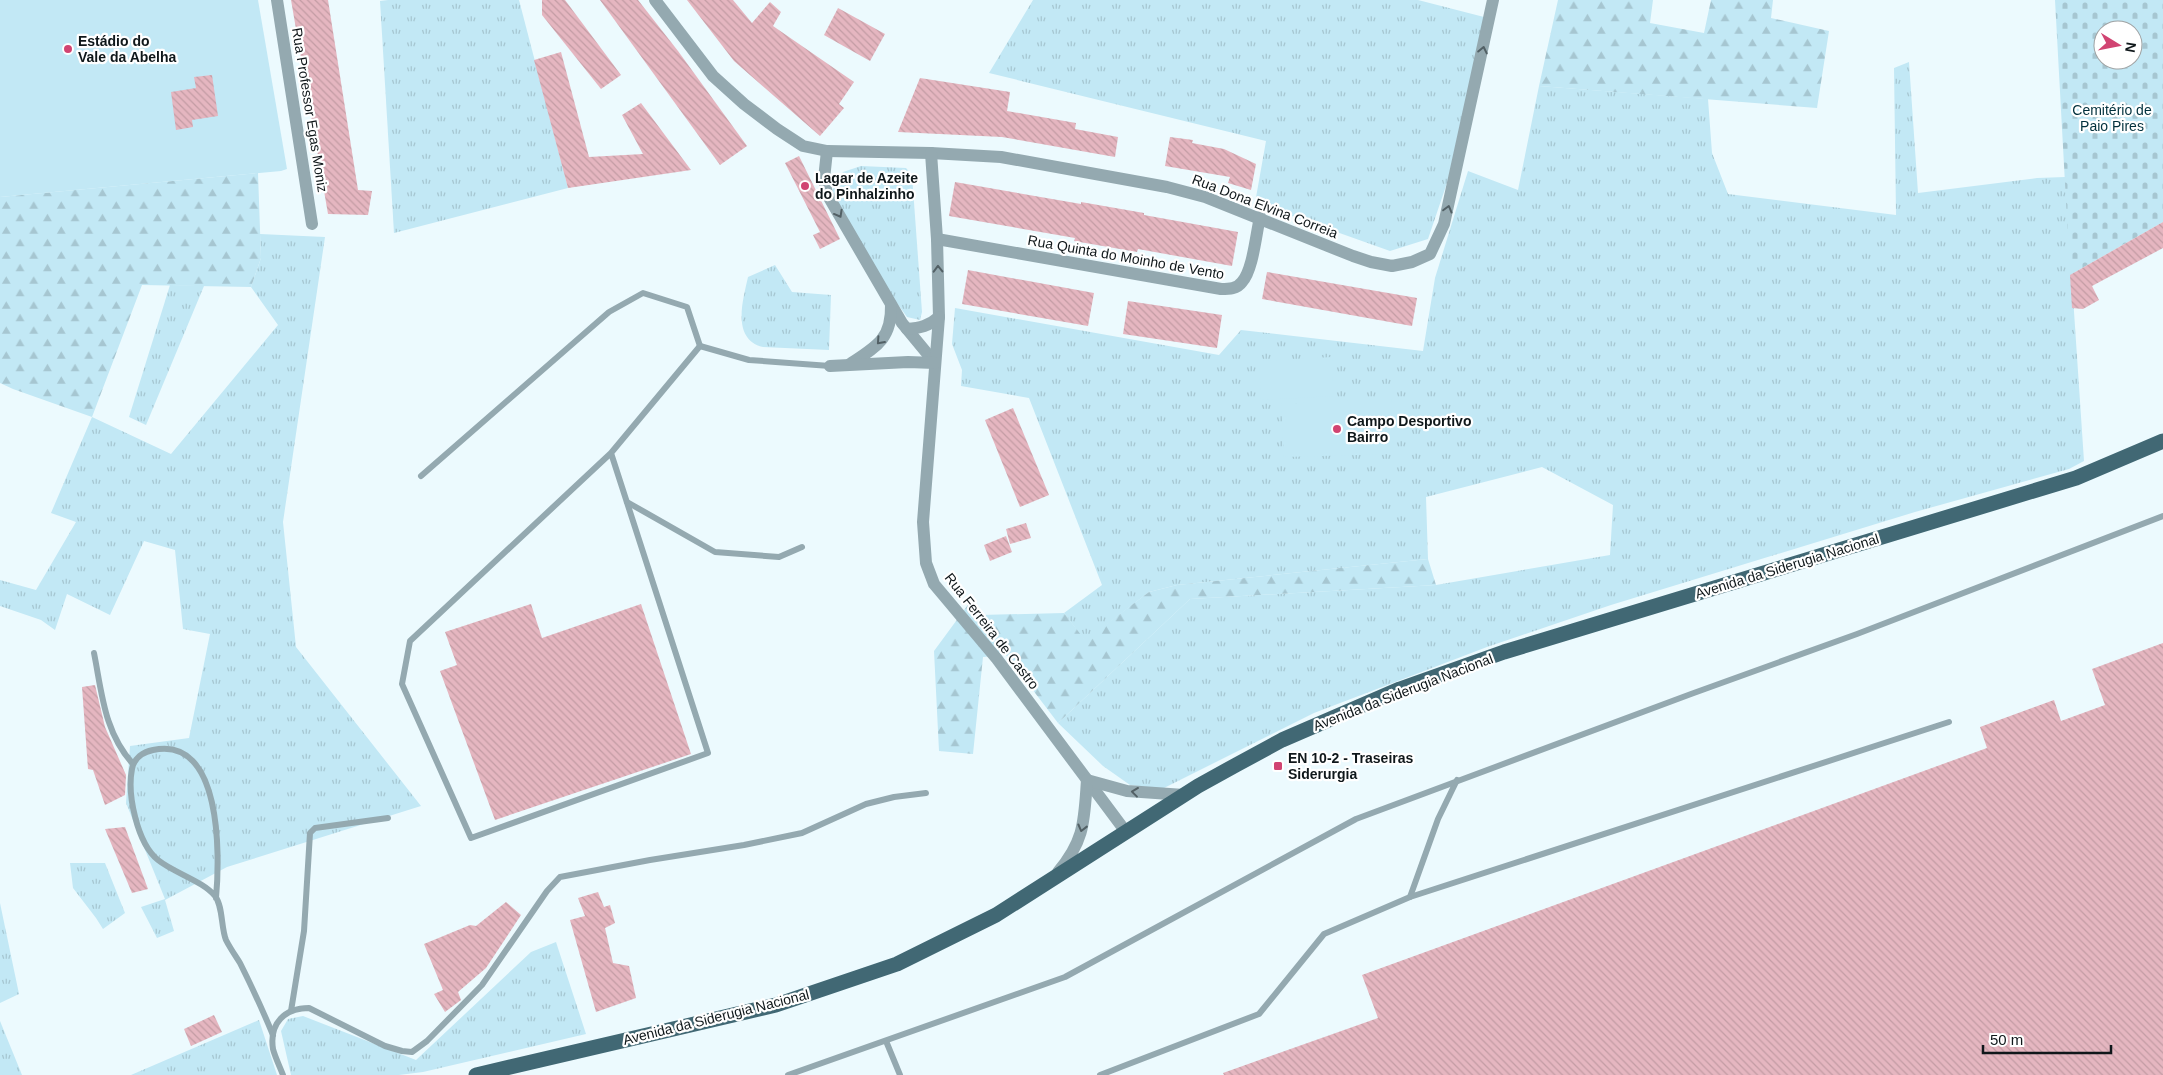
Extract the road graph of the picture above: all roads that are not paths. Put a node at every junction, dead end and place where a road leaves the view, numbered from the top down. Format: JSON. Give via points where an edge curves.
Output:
{"nodes":[{"id":1,"x":277,"y":0,"type":"edge"},
{"id":2,"x":655,"y":0,"type":"edge"},
{"id":3,"x":1494,"y":0,"type":"edge"},
{"id":4,"x":827,"y":151,"type":"junction"},
{"id":5,"x":930,"y":153,"type":"junction"},
{"id":6,"x":1260,"y":218,"type":"junction"},
{"id":7,"x":312,"y":224,"type":"dead end"},
{"id":8,"x":937,"y":239,"type":"junction"},
{"id":9,"x":891,"y":305,"type":"junction"},
{"id":10,"x":939,"y":317,"type":"junction"},
{"id":11,"x":907,"y":329,"type":"junction"},
{"id":12,"x":700,"y":346,"type":"junction"},
{"id":13,"x":935,"y":363,"type":"junction"},
{"id":14,"x":849,"y":365,"type":"junction"},
{"id":15,"x":830,"y":366,"type":"joint"},
{"id":16,"x":2163,"y":440,"type":"edge"},
{"id":17,"x":611,"y":453,"type":"junction"},
{"id":18,"x":421,"y":476,"type":"dead end"},
{"id":19,"x":627,"y":502,"type":"junction"},
{"id":20,"x":2163,"y":516,"type":"edge"},
{"id":21,"x":802,"y":547,"type":"dead end"},
{"id":22,"x":94,"y":653,"type":"dead end"},
{"id":23,"x":1949,"y":722,"type":"dead end"},
{"id":24,"x":133,"y":764,"type":"junction"},
{"id":25,"x":1087,"y":780,"type":"junction"},
{"id":26,"x":1457,"y":780,"type":"junction"},
{"id":27,"x":926,"y":793,"type":"dead end"},
{"id":28,"x":1184,"y":795,"type":"junction"},
{"id":29,"x":388,"y":818,"type":"dead end"},
{"id":30,"x":1126,"y":832,"type":"junction"},
{"id":31,"x":1054,"y":877,"type":"junction"},
{"id":32,"x":216,"y":898,"type":"junction"},
{"id":33,"x":1410,"y":898,"type":"junction"},
{"id":34,"x":291,"y":1011,"type":"junction"},
{"id":35,"x":273,"y":1035,"type":"junction"},
{"id":36,"x":886,"y":1041,"type":"junction"},
{"id":37,"x":283,"y":1075,"type":"edge"},
{"id":38,"x":476,"y":1075,"type":"edge"},
{"id":39,"x":788,"y":1075,"type":"edge"},
{"id":40,"x":900,"y":1075,"type":"edge"},
{"id":41,"x":1100,"y":1075,"type":"edge"}],
"edges":[{"from":1,"to":7,"type":"street","name":"Rua Professor Egas Moniz"},
{"from":2,"to":4,"type":"street","via":[[713,76],[744,104],[803,146]]},
{"from":6,"to":3,"type":"street","name":"Rua Dona Elvina Correia","one_way":true,"via":[[1371,262],[1392,266],[1430,254],[1444,224],[1451,197]]},
{"from":4,"to":5,"type":"street","name":"Rua Dona Elvina Correia"},
{"from":4,"to":9,"type":"street","one_way":true,"via":[[824,179],[828,194]]},
{"from":5,"to":6,"type":"street","name":"Rua Dona Elvina Correia","via":[[1001,157],[1167,186]]},
{"from":5,"to":8,"type":"street","name":"Rua Ferreira de Castro"},
{"from":6,"to":8,"type":"street","name":"Rua Quinta do Moinho de Vento","via":[[1247,273],[1242,282],[1231,289]]},
{"from":10,"to":8,"type":"street","name":"Rua Ferreira de Castro","one_way":true},
{"from":9,"to":11,"type":"street"},
{"from":9,"to":14,"type":"street","one_way":true,"via":[[892,319],[886,336],[879,345]]},
{"from":10,"to":11,"type":"street","via":[[926,326]]},
{"from":10,"to":13,"type":"street","name":"Rua Ferreira de Castro"},
{"from":11,"to":13,"type":"street"},
{"from":12,"to":15,"type":"lane","via":[[749,360]]},
{"from":12,"to":17,"type":"lane"},
{"from":12,"to":18,"type":"lane","via":[[687,307],[643,292],[609,312]]},
{"from":13,"to":14,"type":"street"},
{"from":13,"to":25,"type":"street","name":"Rua Ferreira de Castro","via":[[923,522],[926,563],[934,584],[996,659]]},
{"from":14,"to":15,"type":"street"},
{"from":16,"to":28,"type":"main road","name":"Avenida da Siderugia Nacional","via":[[2076,478],[1504,652],[1400,690],[1282,740]]},
{"from":17,"to":19,"type":"lane"},
{"from":17,"to":19,"type":"lane","via":[[410,641],[402,684],[471,838],[708,753]]},
{"from":19,"to":21,"type":"lane","via":[[715,552],[779,557]]},
{"from":20,"to":26,"type":"lane","via":[[1857,634]]},
{"from":22,"to":24,"type":"lane","via":[[111,732]]},
{"from":23,"to":33,"type":"lane"},
{"from":24,"to":32,"type":"lane","via":[[130,778],[139,834],[157,860],[207,889]]},
{"from":24,"to":32,"type":"lane","via":[[139,756],[162,748],[177,750],[195,762],[207,783],[215,825],[219,870]]},
{"from":28,"to":25,"type":"street","one_way":true,"via":[[1127,791]]},
{"from":25,"to":30,"type":"street","name":"Rua Ferreira de Castro"},
{"from":25,"to":31,"type":"street","one_way":true,"via":[[1084,825],[1079,842]]},
{"from":26,"to":33,"type":"lane","via":[[1438,819]]},
{"from":26,"to":36,"type":"lane","via":[[1356,818],[1066,977]]},
{"from":27,"to":34,"type":"lane","via":[[894,796],[866,804],[802,832],[560,877],[482,985],[412,1052],[385,1046],[309,1008]]},
{"from":28,"to":30,"type":"main road","name":"Avenida da Siderugia Nacional"},
{"from":29,"to":34,"type":"lane","via":[[314,828],[310,833],[304,931]]},
{"from":30,"to":31,"type":"main road","name":"Avenida da Siderugia Nacional"},
{"from":31,"to":38,"type":"main road","name":"Avenida da Siderugia Nacional","via":[[996,914],[897,964],[776,1004]]},
{"from":32,"to":35,"type":"lane","via":[[226,939]]},
{"from":33,"to":41,"type":"lane","via":[[1324,934],[1259,1014]]},
{"from":34,"to":35,"type":"lane","via":[[277,1021]]},
{"from":35,"to":37,"type":"lane","via":[[273,1049]]},
{"from":36,"to":39,"type":"lane"},
{"from":36,"to":40,"type":"lane"}]}
